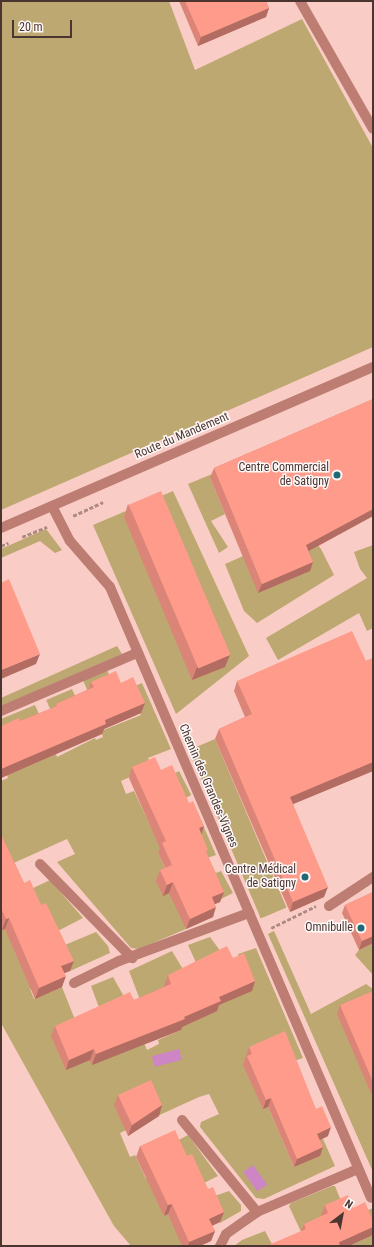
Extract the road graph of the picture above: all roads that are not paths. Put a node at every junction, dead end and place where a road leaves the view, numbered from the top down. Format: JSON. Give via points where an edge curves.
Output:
{"nodes":[{"id":1,"x":300,"y":1,"type":"edge"},
{"id":2,"x":373,"y":129,"type":"edge"},
{"id":3,"x":373,"y":367,"type":"edge"},
{"id":4,"x":52,"y":506,"type":"junction"},
{"id":5,"x":1,"y":528,"type":"edge"},
{"id":6,"x":137,"y":653,"type":"junction"},
{"id":7,"x":1,"y":711,"type":"edge"},
{"id":8,"x":40,"y":864,"type":"dead end"},
{"id":9,"x":373,"y":877,"type":"edge"},
{"id":10,"x":330,"y":906,"type":"road end"},
{"id":11,"x":249,"y":913,"type":"junction"},
{"id":12,"x":132,"y":958,"type":"junction"},
{"id":13,"x":74,"y":983,"type":"dead end"},
{"id":14,"x":182,"y":1120,"type":"dead end"},
{"id":15,"x":358,"y":1169,"type":"junction"},
{"id":16,"x":371,"y":1198,"type":"dead end"},
{"id":17,"x":257,"y":1212,"type":"junction"},
{"id":18,"x":220,"y":1246,"type":"edge"}],
"edges":[{"from":1,"to":2,"type":"street"},
{"from":3,"to":4,"type":"street","name":"Route du Mandement"},
{"from":4,"to":5,"type":"street","name":"Route du Mandement"},
{"from":4,"to":6,"type":"street","name":"Chemin des Grandes-Vignes","via":[[70,541],[110,586]]},
{"from":6,"to":7,"type":"street"},
{"from":6,"to":11,"type":"street","name":"Chemin des Grandes-Vignes"},
{"from":8,"to":12,"type":"street"},
{"from":9,"to":10,"type":"street"},
{"from":11,"to":12,"type":"street"},
{"from":11,"to":15,"type":"street","name":"Chemin des Grandes-Vignes"},
{"from":12,"to":13,"type":"street","via":[[119,961]]},
{"from":14,"to":17,"type":"street"},
{"from":15,"to":16,"type":"street","name":"Chemin des Grandes-Vignes"},
{"from":15,"to":17,"type":"street"},
{"from":17,"to":18,"type":"street","via":[[226,1234]]}]}
